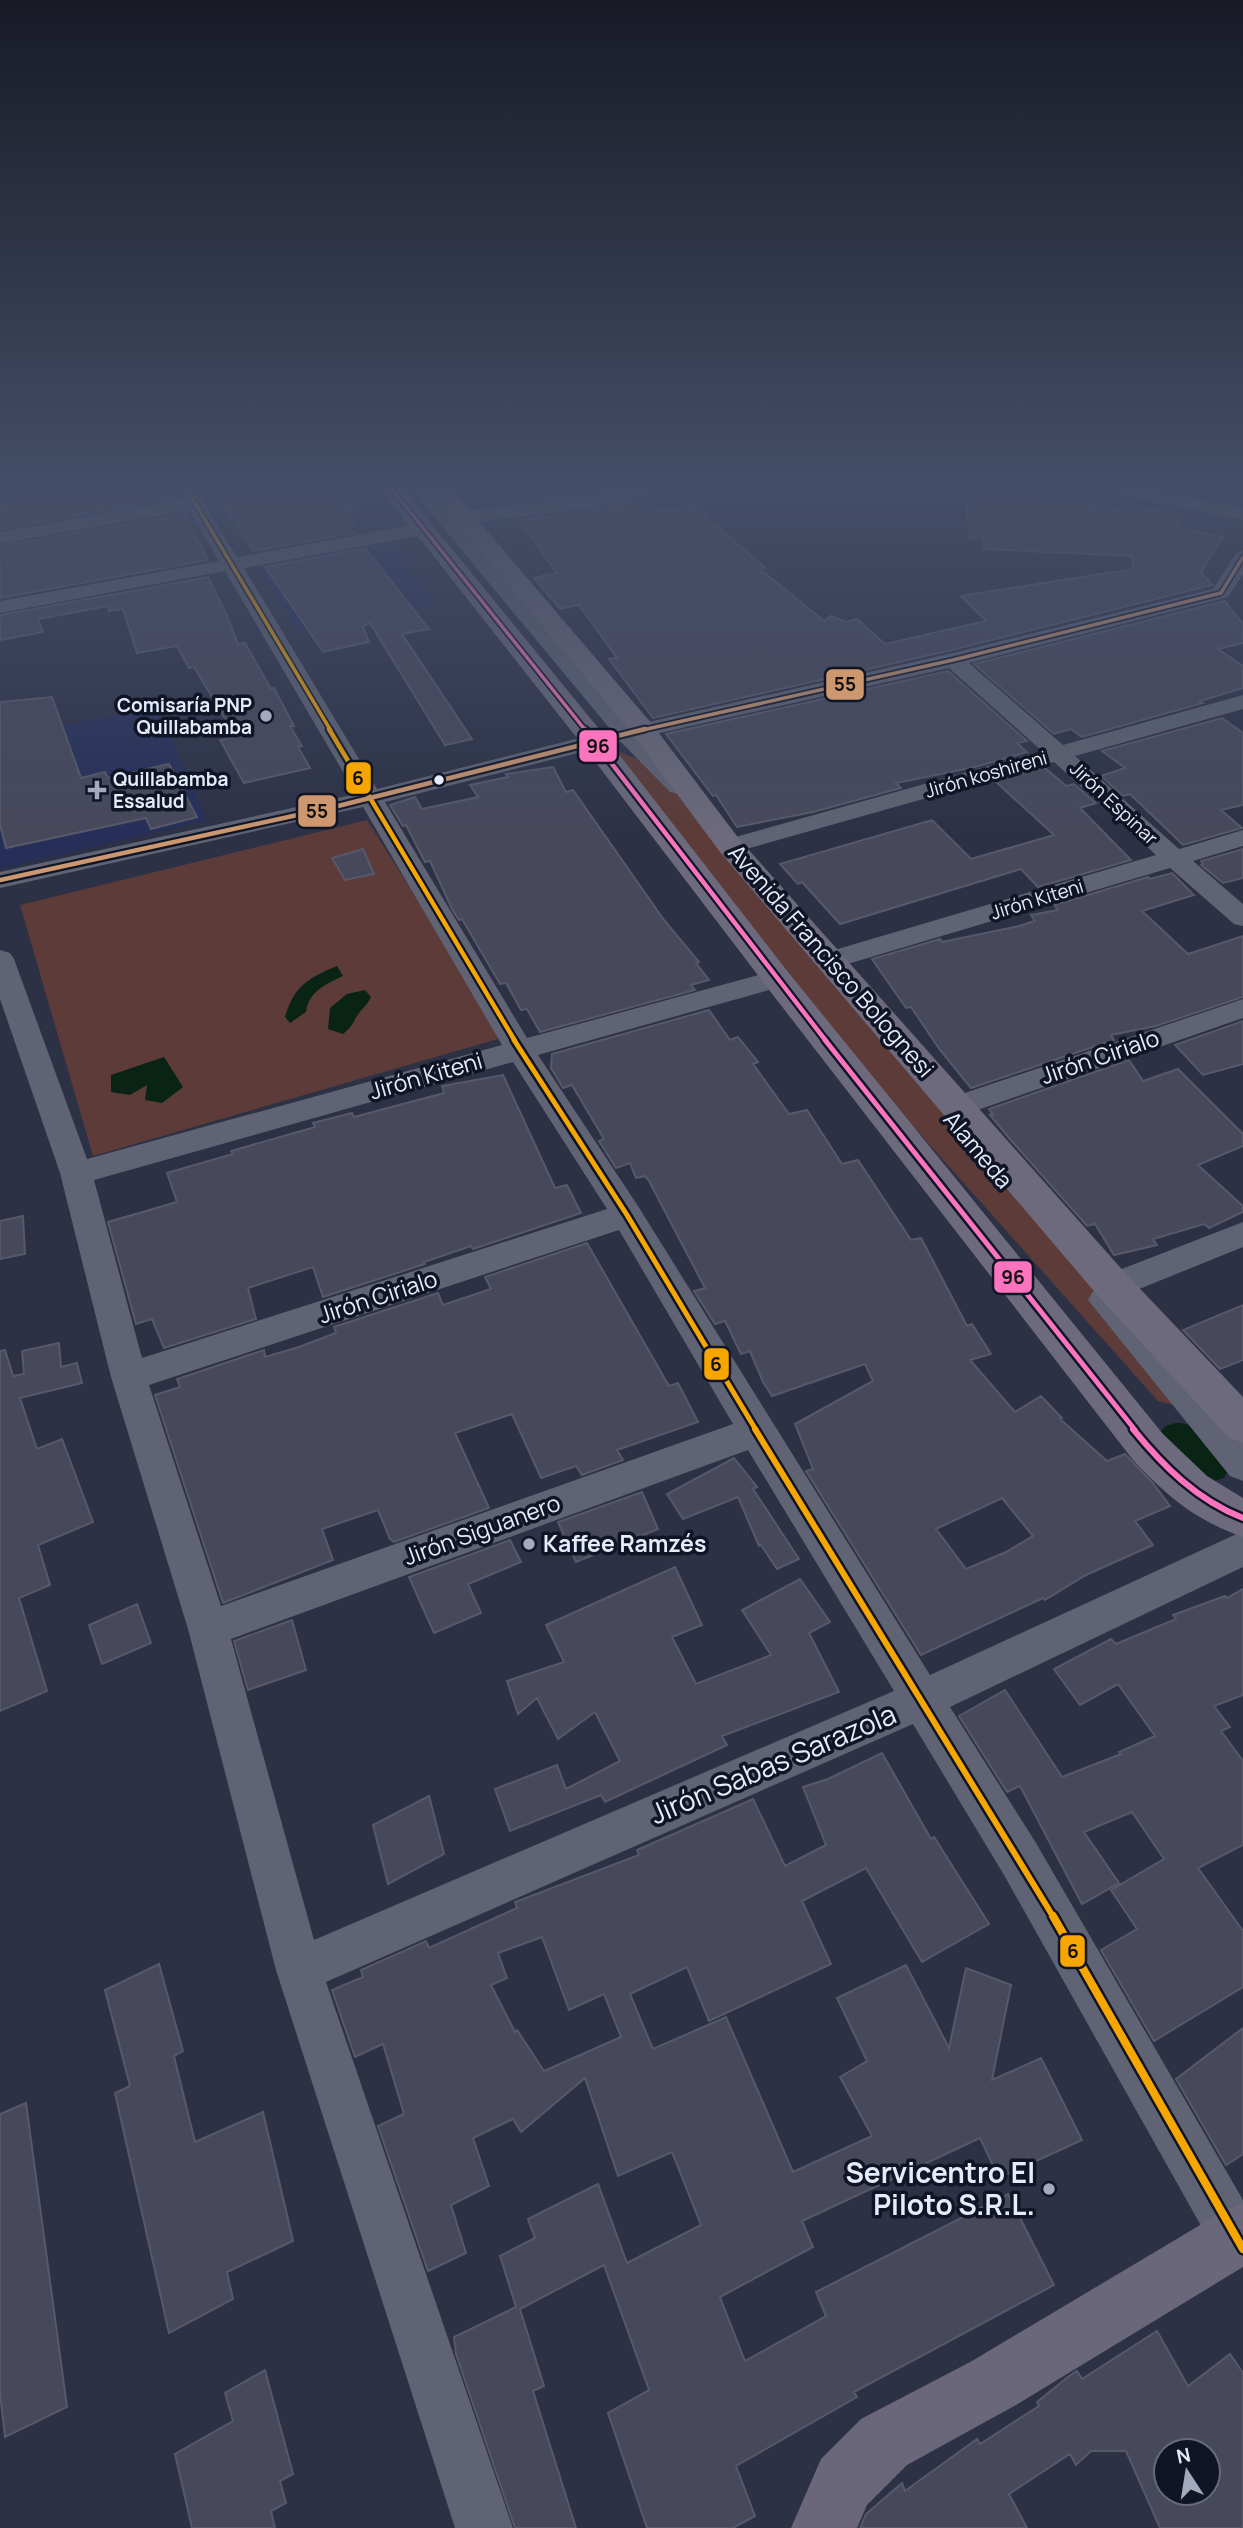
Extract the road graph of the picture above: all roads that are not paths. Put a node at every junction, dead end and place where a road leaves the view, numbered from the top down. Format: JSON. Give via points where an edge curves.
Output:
{"nodes":[{"id":1,"x":31,"y":601,"type":"edge"},
{"id":2,"x":255,"y":601,"type":"edge"},
{"id":3,"x":481,"y":601,"type":"edge"},
{"id":4,"x":519,"y":601,"type":"edge"},
{"id":5,"x":532,"y":601,"type":"edge"},
{"id":6,"x":1190,"y":601,"type":"edge"},
{"id":7,"x":0,"y":607,"type":"edge"},
{"id":8,"x":954,"y":660,"type":"junction"},
{"id":9,"x":1243,"y":702,"type":"edge"},
{"id":10,"x":635,"y":732,"type":"junction"},
{"id":11,"x":594,"y":741,"type":"junction"},
{"id":12,"x":1061,"y":753,"type":"junction"},
{"id":13,"x":370,"y":798,"type":"junction"},
{"id":14,"x":1243,"y":838,"type":"edge"},
{"id":15,"x":730,"y":846,"type":"junction"},
{"id":16,"x":1173,"y":858,"type":"junction"},
{"id":17,"x":0,"y":880,"type":"edge"},
{"id":18,"x":1243,"y":918,"type":"edge"},
{"id":19,"x":0,"y":959,"type":"edge"},
{"id":20,"x":831,"y":960,"type":"junction"},
{"id":21,"x":777,"y":979,"type":"junction"},
{"id":22,"x":1243,"y":1008,"type":"edge"},
{"id":23,"x":520,"y":1050,"type":"junction"},
{"id":24,"x":958,"y":1106,"type":"junction"},
{"id":25,"x":76,"y":1174,"type":"junction"},
{"id":26,"x":627,"y":1215,"type":"junction"},
{"id":27,"x":1243,"y":1234,"type":"edge"},
{"id":28,"x":1113,"y":1286,"type":"junction"},
{"id":29,"x":129,"y":1377,"type":"junction"},
{"id":30,"x":1243,"y":1425,"type":"edge"},
{"id":31,"x":755,"y":1431,"type":"junction"},
{"id":32,"x":1243,"y":1465,"type":"edge"},
{"id":33,"x":1243,"y":1518,"type":"edge"},
{"id":34,"x":1243,"y":1548,"type":"edge"},
{"id":35,"x":208,"y":1629,"type":"junction"},
{"id":36,"x":921,"y":1700,"type":"junction"},
{"id":37,"x":299,"y":1970,"type":"junction"},
{"id":38,"x":1241,"y":2240,"type":"edge"},
{"id":39,"x":484,"y":2528,"type":"edge"},
{"id":40,"x":824,"y":2528,"type":"edge"}],
"edges":[{"from":1,"to":7,"type":"street"},
{"from":2,"to":13,"type":"street"},
{"from":3,"to":11,"type":"main road","name":"Avenida Francisco Bolognesi"},
{"from":4,"to":10,"type":"street"},
{"from":5,"to":10,"type":"main road","name":"Avenida Francisco Bolognesi"},
{"from":6,"to":8,"type":"street"},
{"from":8,"to":10,"type":"street"},
{"from":8,"to":12,"type":"street","name":"Jirón Espinar"},
{"from":9,"to":12,"type":"street","name":"Jirón koshireni"},
{"from":10,"to":11,"type":"street"},
{"from":10,"to":15,"type":"main road","name":"Avenida Francisco Bolognesi"},
{"from":11,"to":13,"type":"street"},
{"from":11,"to":21,"type":"main road","name":"Avenida Francisco Bolognesi"},
{"from":12,"to":15,"type":"street","name":"Jirón koshireni"},
{"from":12,"to":16,"type":"street","name":"Jirón Espinar"},
{"from":13,"to":17,"type":"street"},
{"from":13,"to":23,"type":"street"},
{"from":14,"to":16,"type":"street","name":"Jirón Kiteni"},
{"from":15,"to":20,"type":"main road","name":"Avenida Francisco Bolognesi"},
{"from":15,"to":32,"type":"street","name":"Alameda","via":[[823,965]]},
{"from":16,"to":18,"type":"street","name":"Jirón Espinar"},
{"from":16,"to":20,"type":"street","name":"Jirón Kiteni"},
{"from":19,"to":25,"type":"street"},
{"from":20,"to":24,"type":"main road","name":"Avenida Francisco Bolognesi"},
{"from":21,"to":23,"type":"street","name":"Jirón Kiteni"},
{"from":21,"to":33,"type":"main road","name":"Avenida Francisco Bolognesi","via":[[1148,1447],[1186,1486],[1220,1511]]},
{"from":22,"to":24,"type":"street","name":"Jirón Cirialo"},
{"from":23,"to":25,"type":"street","name":"Jirón Kiteni"},
{"from":23,"to":26,"type":"street"},
{"from":24,"to":28,"type":"main road","name":"Avenida Francisco Bolognesi"},
{"from":25,"to":29,"type":"street"},
{"from":26,"to":29,"type":"street","name":"Jirón Cirialo"},
{"from":26,"to":31,"type":"street"},
{"from":27,"to":28,"type":"street"},
{"from":28,"to":30,"type":"main road","name":"Avenida Francisco Bolognesi"},
{"from":29,"to":35,"type":"street"},
{"from":31,"to":35,"type":"street","name":"Jirón Siguanero"},
{"from":31,"to":36,"type":"street"},
{"from":34,"to":36,"type":"street","name":"Jirón Sabas Sarazola"},
{"from":35,"to":37,"type":"street"},
{"from":36,"to":37,"type":"street","name":"Jirón Sabas Sarazola"},
{"from":36,"to":38,"type":"street","via":[[1020,1859]]},
{"from":37,"to":39,"type":"street"},
{"from":38,"to":40,"type":"highway","via":[[884,2442],[844,2482]]}]}
